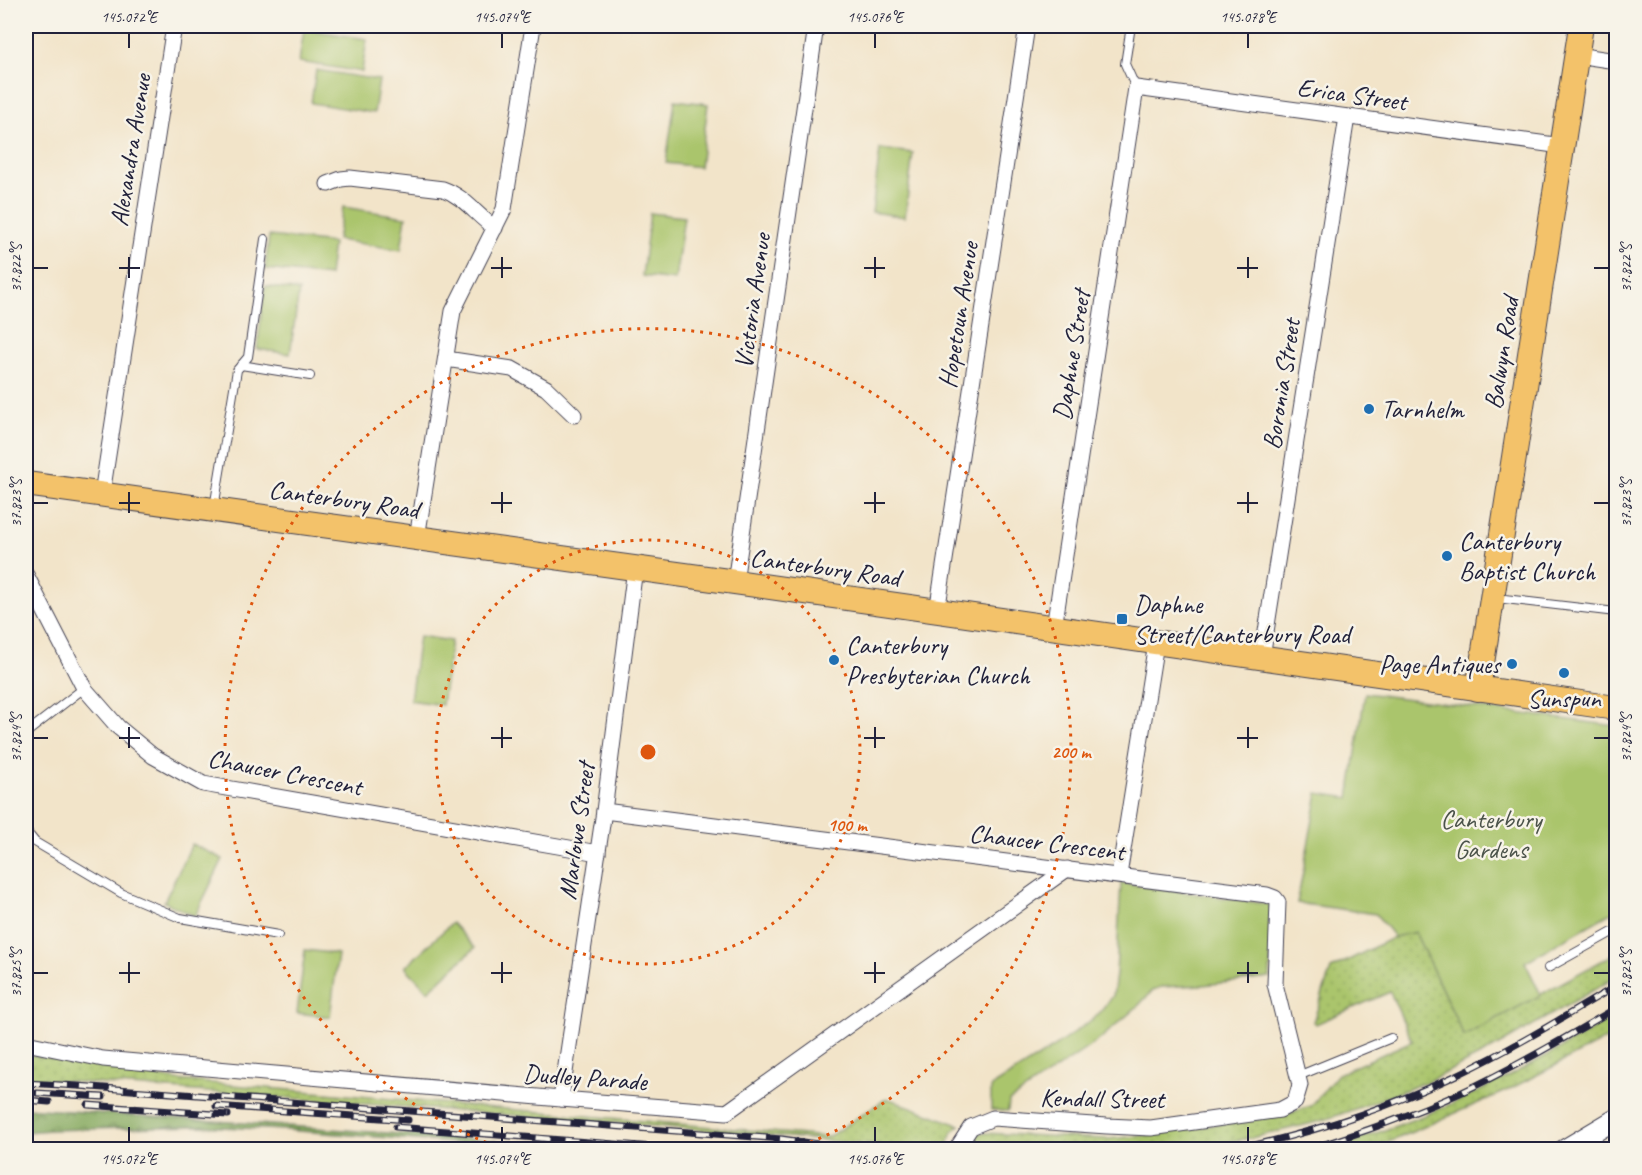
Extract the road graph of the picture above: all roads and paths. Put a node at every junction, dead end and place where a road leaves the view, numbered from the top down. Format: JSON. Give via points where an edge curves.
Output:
{"nodes":[{"id":1,"x":174,"y":26,"type":"edge"},
{"id":2,"x":533,"y":26,"type":"edge"},
{"id":3,"x":816,"y":26,"type":"edge"},
{"id":4,"x":1027,"y":26,"type":"edge"},
{"id":5,"x":1131,"y":26,"type":"edge"},
{"id":6,"x":1581,"y":26,"type":"edge"},
{"id":7,"x":1576,"y":55,"type":"junction"},
{"id":8,"x":1617,"y":61,"type":"edge"},
{"id":9,"x":1136,"y":88,"type":"junction"},
{"id":10,"x":1347,"y":117,"type":"junction"},
{"id":11,"x":1562,"y":147,"type":"junction"},
{"id":12,"x":328,"y":184,"type":"dead end"},
{"id":13,"x":495,"y":228,"type":"junction"},
{"id":14,"x":265,"y":239,"type":"dead end"},
{"id":15,"x":446,"y":359,"type":"junction"},
{"id":16,"x":241,"y":365,"type":"junction"},
{"id":17,"x":310,"y":376,"type":"dead end"},
{"id":18,"x":574,"y":415,"type":"dead end"},
{"id":19,"x":26,"y":484,"type":"edge"},
{"id":20,"x":102,"y":494,"type":"junction"},
{"id":21,"x":214,"y":510,"type":"junction"},
{"id":22,"x":417,"y":538,"type":"junction"},
{"id":23,"x":635,"y":568,"type":"junction"},
{"id":24,"x":26,"y":575,"type":"edge"},
{"id":25,"x":735,"y":582,"type":"junction"},
{"id":26,"x":1491,"y":598,"type":"junction"},
{"id":27,"x":937,"y":612,"type":"junction"},
{"id":28,"x":1617,"y":612,"type":"edge"},
{"id":29,"x":1054,"y":628,"type":"junction"},
{"id":30,"x":1156,"y":643,"type":"junction"},
{"id":31,"x":1262,"y":657,"type":"junction"},
{"id":32,"x":84,"y":688,"type":"junction"},
{"id":33,"x":1478,"y":689,"type":"junction"},
{"id":34,"x":1617,"y":708,"type":"edge"},
{"id":35,"x":26,"y":733,"type":"edge"},
{"id":36,"x":604,"y":811,"type":"junction"},
{"id":37,"x":26,"y":831,"type":"edge"},
{"id":38,"x":598,"y":853,"type":"junction"},
{"id":39,"x":1067,"y":869,"type":"junction"},
{"id":40,"x":1119,"y":875,"type":"junction"},
{"id":41,"x":1617,"y":930,"type":"edge"},
{"id":42,"x":278,"y":935,"type":"dead end"},
{"id":43,"x":1548,"y":968,"type":"dead end"},
{"id":44,"x":1391,"y":1038,"type":"dead end"},
{"id":45,"x":26,"y":1043,"type":"edge"},
{"id":46,"x":1298,"y":1076,"type":"junction"},
{"id":47,"x":561,"y":1099,"type":"junction"},
{"id":48,"x":1295,"y":1102,"type":"joint"},
{"id":49,"x":1617,"y":1119,"type":"edge"},
{"id":50,"x":956,"y":1149,"type":"edge"},
{"id":51,"x":1564,"y":1149,"type":"edge"}],
"edges":[{"from":1,"to":20,"type":"street","name":"Alexandra Avenue"},
{"from":2,"to":13,"type":"street","via":[[504,209]]},
{"from":3,"to":25,"type":"street","name":"Victoria Avenue"},
{"from":4,"to":27,"type":"street","name":"Hopetoun Avenue"},
{"from":5,"to":9,"type":"lane","via":[[1125,64]]},
{"from":6,"to":7,"type":"main road","name":"Balwyn Road"},
{"from":7,"to":8,"type":"street"},
{"from":7,"to":11,"type":"main road","name":"Balwyn Road"},
{"from":9,"to":10,"type":"street","name":"Erica Street"},
{"from":9,"to":29,"type":"street","name":"Daphne Street"},
{"from":10,"to":11,"type":"street","name":"Erica Street"},
{"from":10,"to":31,"type":"street","name":"Boronia Street"},
{"from":11,"to":26,"type":"main road","name":"Balwyn Road"},
{"from":12,"to":13,"type":"street","via":[[350,178],[443,189]]},
{"from":13,"to":15,"type":"street","via":[[453,310]]},
{"from":14,"to":16,"type":"lane","via":[[248,357]]},
{"from":15,"to":18,"type":"street","via":[[512,369],[546,388]]},
{"from":15,"to":22,"type":"street"},
{"from":16,"to":17,"type":"lane"},
{"from":16,"to":21,"type":"lane","via":[[237,370]]},
{"from":19,"to":20,"type":"main road","name":"Canterbury Road"},
{"from":20,"to":21,"type":"main road","name":"Canterbury Road"},
{"from":21,"to":22,"type":"main road","name":"Canterbury Road"},
{"from":22,"to":23,"type":"main road","name":"Canterbury Road"},
{"from":23,"to":25,"type":"main road","name":"Canterbury Road"},
{"from":23,"to":36,"type":"street","name":"Marlowe Street"},
{"from":24,"to":32,"type":"street","name":"Chaucer Crescent"},
{"from":25,"to":27,"type":"main road","name":"Canterbury Road"},
{"from":26,"to":28,"type":"lane"},
{"from":26,"to":33,"type":"main road","name":"Balwyn Road"},
{"from":27,"to":29,"type":"main road","name":"Canterbury Road"},
{"from":29,"to":30,"type":"main road","name":"Canterbury Road"},
{"from":30,"to":31,"type":"main road","name":"Canterbury Road"},
{"from":30,"to":40,"type":"street"},
{"from":31,"to":33,"type":"main road","name":"Canterbury Road"},
{"from":32,"to":35,"type":"lane"},
{"from":32,"to":38,"type":"street","name":"Chaucer Crescent","via":[[117,727],[153,756],[203,784]]},
{"from":33,"to":34,"type":"main road","name":"Canterbury Road"},
{"from":36,"to":38,"type":"street","name":"Marlowe Street"},
{"from":36,"to":39,"type":"street","name":"Chaucer Crescent"},
{"from":37,"to":42,"type":"lane","via":[[36,842],[121,893],[180,918]]},
{"from":38,"to":47,"type":"street","name":"Marlowe Street"},
{"from":39,"to":40,"type":"street","name":"Chaucer Crescent"},
{"from":39,"to":47,"type":"street","name":"Dudley Parade","via":[[727,1112]]},
{"from":40,"to":46,"type":"street","name":"Chaucer Crescent","via":[[1275,898],[1275,984]]},
{"from":41,"to":43,"type":"lane"},
{"from":44,"to":46,"type":"lane"},
{"from":45,"to":47,"type":"street","name":"Dudley Parade","via":[[103,1059]]},
{"from":46,"to":48,"type":"street","name":"Chaucer Crescent","via":[[1300,1085]]},
{"from":48,"to":50,"type":"street","name":"Kendall Street","via":[[1280,1110],[1151,1128],[993,1118],[971,1127]]},
{"from":49,"to":51,"type":"street"}]}
